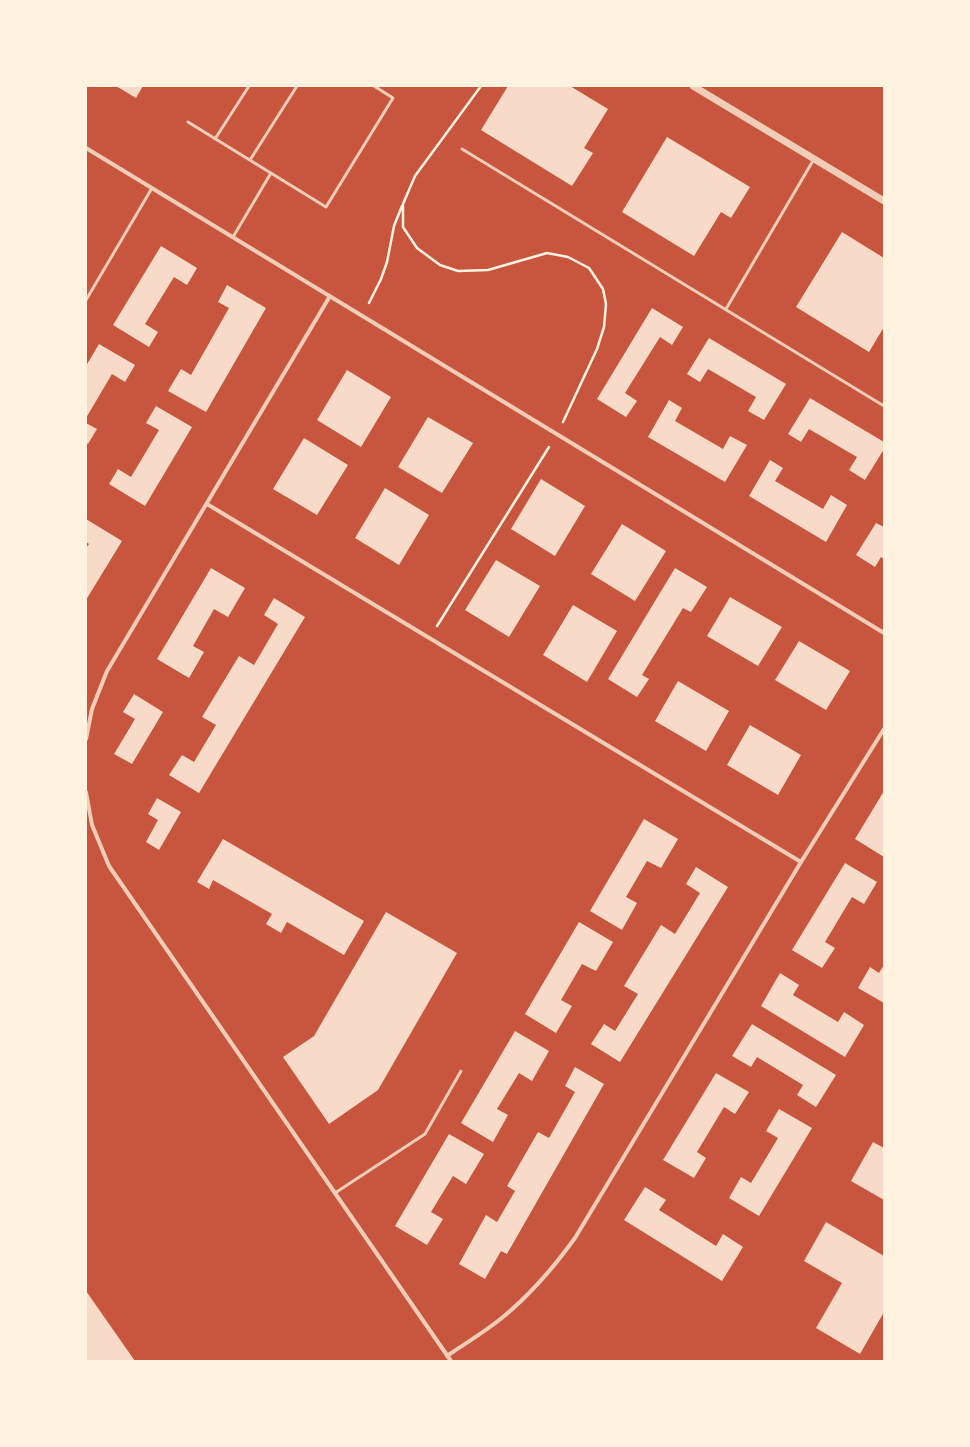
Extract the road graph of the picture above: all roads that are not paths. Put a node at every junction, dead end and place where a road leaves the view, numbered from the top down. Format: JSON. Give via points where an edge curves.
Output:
{"nodes":[{"id":1,"x":249,"y":86,"type":"edge"},
{"id":2,"x":297,"y":86,"type":"edge"},
{"id":3,"x":374,"y":86,"type":"edge"},
{"id":4,"x":693,"y":86,"type":"edge"},
{"id":5,"x":188,"y":122,"type":"dead end"},
{"id":6,"x":215,"y":138,"type":"junction"},
{"id":7,"x":86,"y":148,"type":"edge"},
{"id":8,"x":462,"y":149,"type":"dead end"},
{"id":9,"x":814,"y":159,"type":"junction"},
{"id":10,"x":250,"y":160,"type":"junction"},
{"id":11,"x":271,"y":173,"type":"junction"},
{"id":12,"x":152,"y":188,"type":"junction"},
{"id":13,"x":884,"y":202,"type":"edge"},
{"id":14,"x":233,"y":237,"type":"junction"},
{"id":15,"x":330,"y":296,"type":"junction"},
{"id":16,"x":86,"y":300,"type":"edge"},
{"id":17,"x":726,"y":310,"type":"junction"},
{"id":18,"x":884,"y":406,"type":"edge"},
{"id":19,"x":207,"y":504,"type":"junction"},
{"id":20,"x":884,"y":633,"type":"edge"},
{"id":21,"x":884,"y":729,"type":"edge"},
{"id":22,"x":86,"y":739,"type":"edge"},
{"id":23,"x":86,"y":792,"type":"edge"},
{"id":24,"x":801,"y":862,"type":"junction"},
{"id":25,"x":461,"y":1070,"type":"dead end"},
{"id":26,"x":335,"y":1192,"type":"junction"},
{"id":27,"x":448,"y":1356,"type":"junction"},
{"id":28,"x":451,"y":1361,"type":"edge"}],
"edges":[{"from":1,"to":6,"type":"lane"},
{"from":2,"to":10,"type":"lane"},
{"from":3,"to":11,"type":"lane","via":[[393,98],[326,207]]},
{"from":4,"to":9,"type":"street"},
{"from":5,"to":6,"type":"lane"},
{"from":6,"to":10,"type":"lane"},
{"from":7,"to":12,"type":"street"},
{"from":8,"to":17,"type":"lane"},
{"from":9,"to":13,"type":"street"},
{"from":9,"to":17,"type":"lane"},
{"from":10,"to":11,"type":"lane"},
{"from":11,"to":14,"type":"lane"},
{"from":12,"to":14,"type":"street"},
{"from":12,"to":16,"type":"lane"},
{"from":14,"to":15,"type":"street"},
{"from":15,"to":19,"type":"street"},
{"from":15,"to":20,"type":"street"},
{"from":17,"to":18,"type":"lane"},
{"from":19,"to":22,"type":"street","via":[[107,671],[92,709]]},
{"from":19,"to":24,"type":"street"},
{"from":21,"to":24,"type":"street"},
{"from":23,"to":26,"type":"street","via":[[92,825],[109,866]]},
{"from":24,"to":27,"type":"street","via":[[575,1238],[541,1281],[516,1306]]},
{"from":25,"to":26,"type":"lane","via":[[425,1134]]},
{"from":26,"to":27,"type":"street"},
{"from":27,"to":28,"type":"street"}]}
